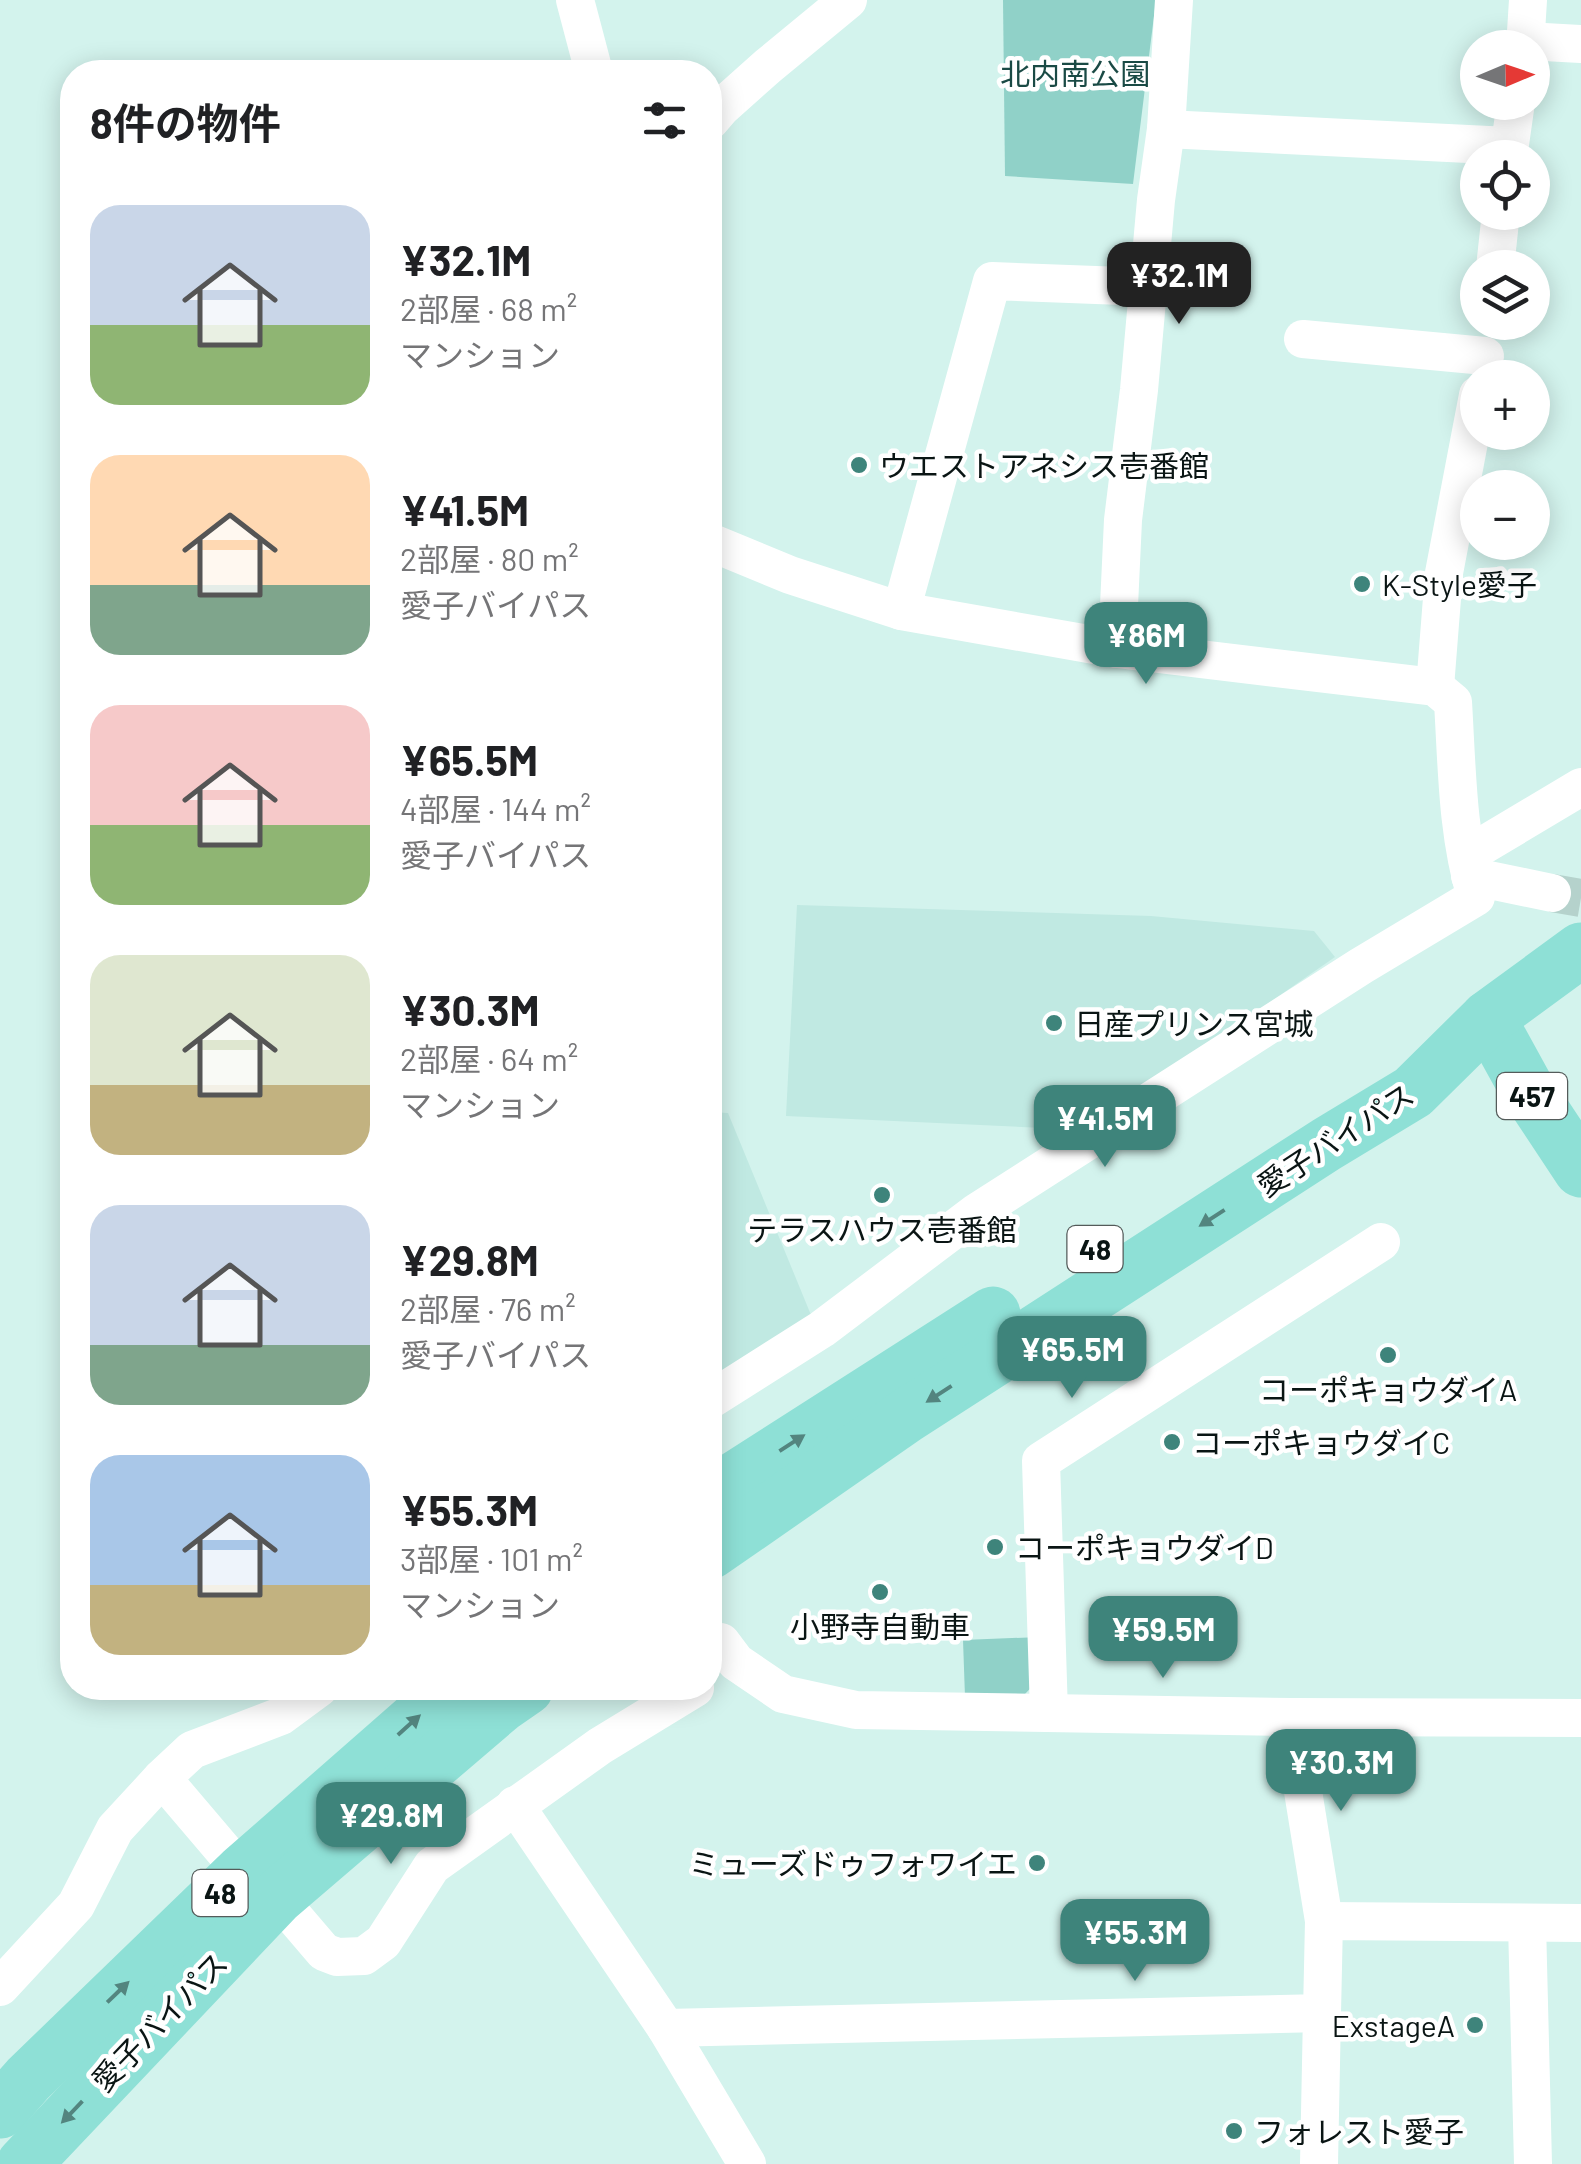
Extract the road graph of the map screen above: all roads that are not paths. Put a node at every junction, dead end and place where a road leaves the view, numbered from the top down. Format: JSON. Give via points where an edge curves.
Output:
{"nodes":[{"id":1,"x":576,"y":0,"type":"edge"},
{"id":2,"x":848,"y":0,"type":"edge"},
{"id":3,"x":1174,"y":0,"type":"edge"},
{"id":4,"x":1528,"y":0,"type":"edge"},
{"id":5,"x":1526,"y":30,"type":"edge"},
{"id":6,"x":1550,"y":44,"type":"edge"},
{"id":7,"x":1581,"y":44,"type":"edge"},
{"id":8,"x":591,"y":60,"type":"edge"},
{"id":9,"x":722,"y":107,"type":"edge"},
{"id":10,"x":1166,"y":128,"type":"junction"},
{"id":11,"x":1460,"y":149,"type":"edge"},
{"id":12,"x":1149,"y":288,"type":"junction"},
{"id":13,"x":1303,"y":339,"type":"dead end"},
{"id":14,"x":1485,"y":352,"type":"edge"},
{"id":15,"x":1468,"y":450,"type":"edge"},
{"id":16,"x":722,"y":547,"type":"edge"},
{"id":17,"x":901,"y":612,"type":"junction"},
{"id":18,"x":1116,"y":650,"type":"junction"},
{"id":19,"x":1435,"y":687,"type":"junction"},
{"id":20,"x":1581,"y":787,"type":"edge"},
{"id":21,"x":1468,"y":866,"type":"junction"},
{"id":22,"x":1552,"y":893,"type":"tunnel mouth"},
{"id":23,"x":1581,"y":950,"type":"edge"},
{"id":24,"x":1488,"y":1018,"type":"junction"},
{"id":25,"x":1581,"y":1170,"type":"edge"},
{"id":26,"x":1382,"y":1242,"type":"dead end"},
{"id":27,"x":722,"y":1392,"type":"edge"},
{"id":28,"x":722,"y":1487,"type":"edge"},
{"id":29,"x":722,"y":1544,"type":"edge"},
{"id":30,"x":722,"y":1661,"type":"edge"},
{"id":31,"x":303,"y":1700,"type":"edge"},
{"id":32,"x":440,"y":1700,"type":"edge"},
{"id":33,"x":509,"y":1700,"type":"edge"},
{"id":34,"x":675,"y":1700,"type":"edge"},
{"id":35,"x":1049,"y":1713,"type":"junction"},
{"id":36,"x":1291,"y":1718,"type":"junction"},
{"id":37,"x":1581,"y":1718,"type":"edge"},
{"id":38,"x":162,"y":1778,"type":"junction"},
{"id":39,"x":515,"y":1805,"type":"junction"},
{"id":40,"x":260,"y":1884,"type":"junction"},
{"id":41,"x":1324,"y":1920,"type":"junction"},
{"id":42,"x":1527,"y":1923,"type":"junction"},
{"id":43,"x":1581,"y":1923,"type":"edge"},
{"id":44,"x":0,"y":1988,"type":"edge"},
{"id":45,"x":1322,"y":2013,"type":"junction"},
{"id":46,"x":666,"y":2028,"type":"junction"},
{"id":47,"x":0,"y":2111,"type":"edge"},
{"id":48,"x":24,"y":2164,"type":"edge"},
{"id":49,"x":747,"y":2164,"type":"edge"},
{"id":50,"x":1318,"y":2164,"type":"edge"},
{"id":51,"x":1533,"y":2164,"type":"edge"}],
"edges":[{"from":1,"to":8,"type":"street"},
{"from":2,"to":9,"type":"street"},
{"from":3,"to":10,"type":"street"},
{"from":4,"to":5,"type":"street"},
{"from":6,"to":7,"type":"street"},
{"from":10,"to":11,"type":"street"},
{"from":10,"to":12,"type":"street"},
{"from":12,"to":17,"type":"street","via":[[992,281]]},
{"from":12,"to":18,"type":"street"},
{"from":13,"to":14,"type":"street"},
{"from":15,"to":19,"type":"street","via":[[1444,574]]},
{"from":16,"to":17,"type":"street"},
{"from":17,"to":18,"type":"street"},
{"from":18,"to":19,"type":"street"},
{"from":19,"to":21,"type":"street","via":[[1453,702]]},
{"from":20,"to":21,"type":"street"},
{"from":21,"to":22,"type":"street"},
{"from":21,"to":27,"type":"street","via":[[1476,898],[976,1212],[822,1329]]},
{"from":23,"to":24,"type":"highway","number":"48"},
{"from":24,"to":25,"type":"highway","number":"457"},
{"from":28,"to":24,"type":"highway","name":"愛子バイパス","number":"48","one_way":true,"via":[[1394,1059]]},
{"from":24,"to":29,"type":"highway","name":"愛子バイパス","number":"48","one_way":true,"via":[[1414,1092],[906,1416]]},
{"from":26,"to":35,"type":"street","via":[[1041,1461]]},
{"from":30,"to":35,"type":"street","via":[[784,1694],[856,1710]]},
{"from":31,"to":38,"type":"street","via":[[281,1716],[192,1750]]},
{"from":40,"to":32,"type":"highway","name":"愛子バイパス","number":"48","one_way":true},
{"from":33,"to":40,"type":"highway","name":"愛子バイパス","number":"48"},
{"from":34,"to":39,"type":"street"},
{"from":35,"to":36,"type":"street"},
{"from":36,"to":37,"type":"street"},
{"from":36,"to":41,"type":"street"},
{"from":38,"to":40,"type":"street"},
{"from":38,"to":44,"type":"street","via":[[115,1829],[76,1905]]},
{"from":39,"to":40,"type":"street","via":[[432,1866],[383,1942],[364,1956],[324,1952]]},
{"from":39,"to":46,"type":"street"},
{"from":47,"to":40,"type":"highway","name":"愛子バイパス","number":"48","one_way":true},
{"from":40,"to":48,"type":"highway","name":"愛子バイパス","number":"48","one_way":true},
{"from":41,"to":42,"type":"street"},
{"from":41,"to":45,"type":"street"},
{"from":42,"to":43,"type":"street"},
{"from":42,"to":51,"type":"street"},
{"from":45,"to":46,"type":"street"},
{"from":45,"to":50,"type":"street"},
{"from":46,"to":49,"type":"street"}]}
